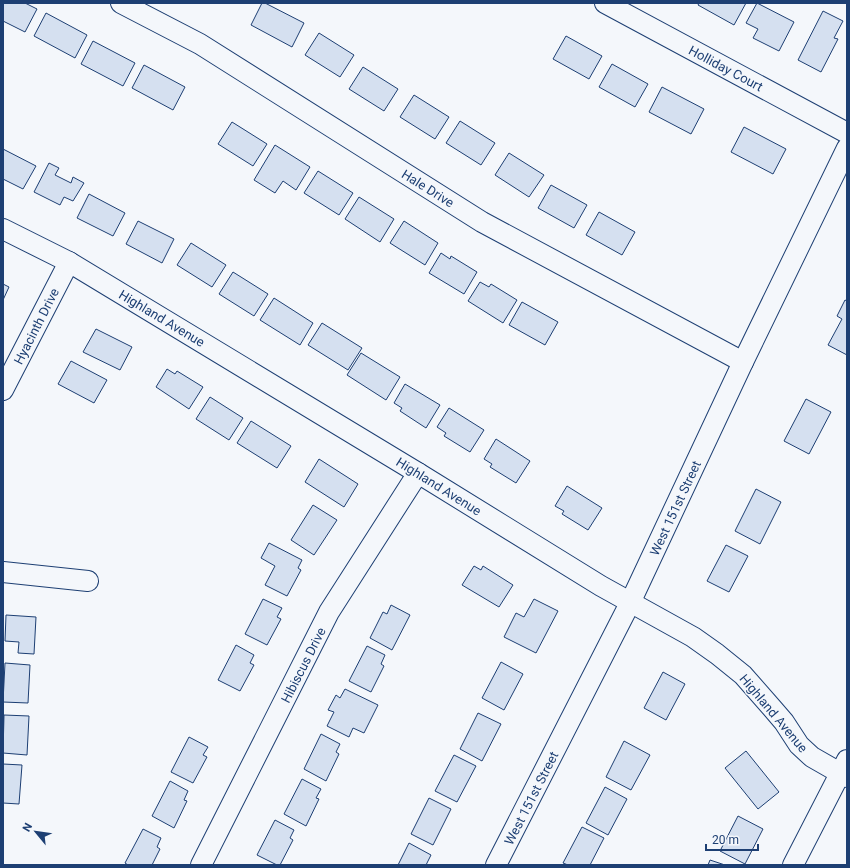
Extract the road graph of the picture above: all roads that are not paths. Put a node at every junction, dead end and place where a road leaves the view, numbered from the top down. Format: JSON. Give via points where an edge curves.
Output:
{"nodes":[{"id":1,"x":121,"y":3,"type":"edge"},
{"id":2,"x":605,"y":3,"type":"edge"},
{"id":3,"x":847,"y":133,"type":"edge"},
{"id":4,"x":847,"y":148,"type":"edge"},
{"id":5,"x":3,"y":228,"type":"edge"},
{"id":6,"x":69,"y":262,"type":"junction"},
{"id":7,"x":743,"y":362,"type":"junction"},
{"id":8,"x":3,"y":390,"type":"edge"},
{"id":9,"x":418,"y":473,"type":"junction"},
{"id":10,"x":3,"y":572,"type":"edge"},
{"id":11,"x":88,"y":581,"type":"dead end"},
{"id":12,"x":630,"y":603,"type":"junction"},
{"id":13,"x":845,"y":770,"type":"edge"},
{"id":14,"x":201,"y":865,"type":"edge"},
{"id":15,"x":496,"y":865,"type":"edge"},
{"id":16,"x":793,"y":865,"type":"edge"}],
"edges":[{"from":1,"to":7,"type":"street","name":"Hale Drive","via":[[200,44],[482,222]]},
{"from":2,"to":3,"type":"street","name":"Holliday Court"},
{"from":4,"to":7,"type":"street","name":"West 151st Street"},
{"from":5,"to":6,"type":"street","name":"Highland Avenue"},
{"from":6,"to":8,"type":"street","name":"Hyacinth Drive"},
{"from":6,"to":9,"type":"street","name":"Highland Avenue"},
{"from":7,"to":12,"type":"street","name":"West 151st Street"},
{"from":9,"to":12,"type":"street","name":"Highland Avenue"},
{"from":9,"to":14,"type":"street","name":"Hibiscus Drive","via":[[329,612]]},
{"from":10,"to":11,"type":"street"},
{"from":12,"to":13,"type":"street","name":"Highland Avenue","via":[[717,654],[743,675],[784,722],[799,745],[812,757]]},
{"from":12,"to":15,"type":"street","name":"West 151st Street"},
{"from":13,"to":16,"type":"street"}]}
